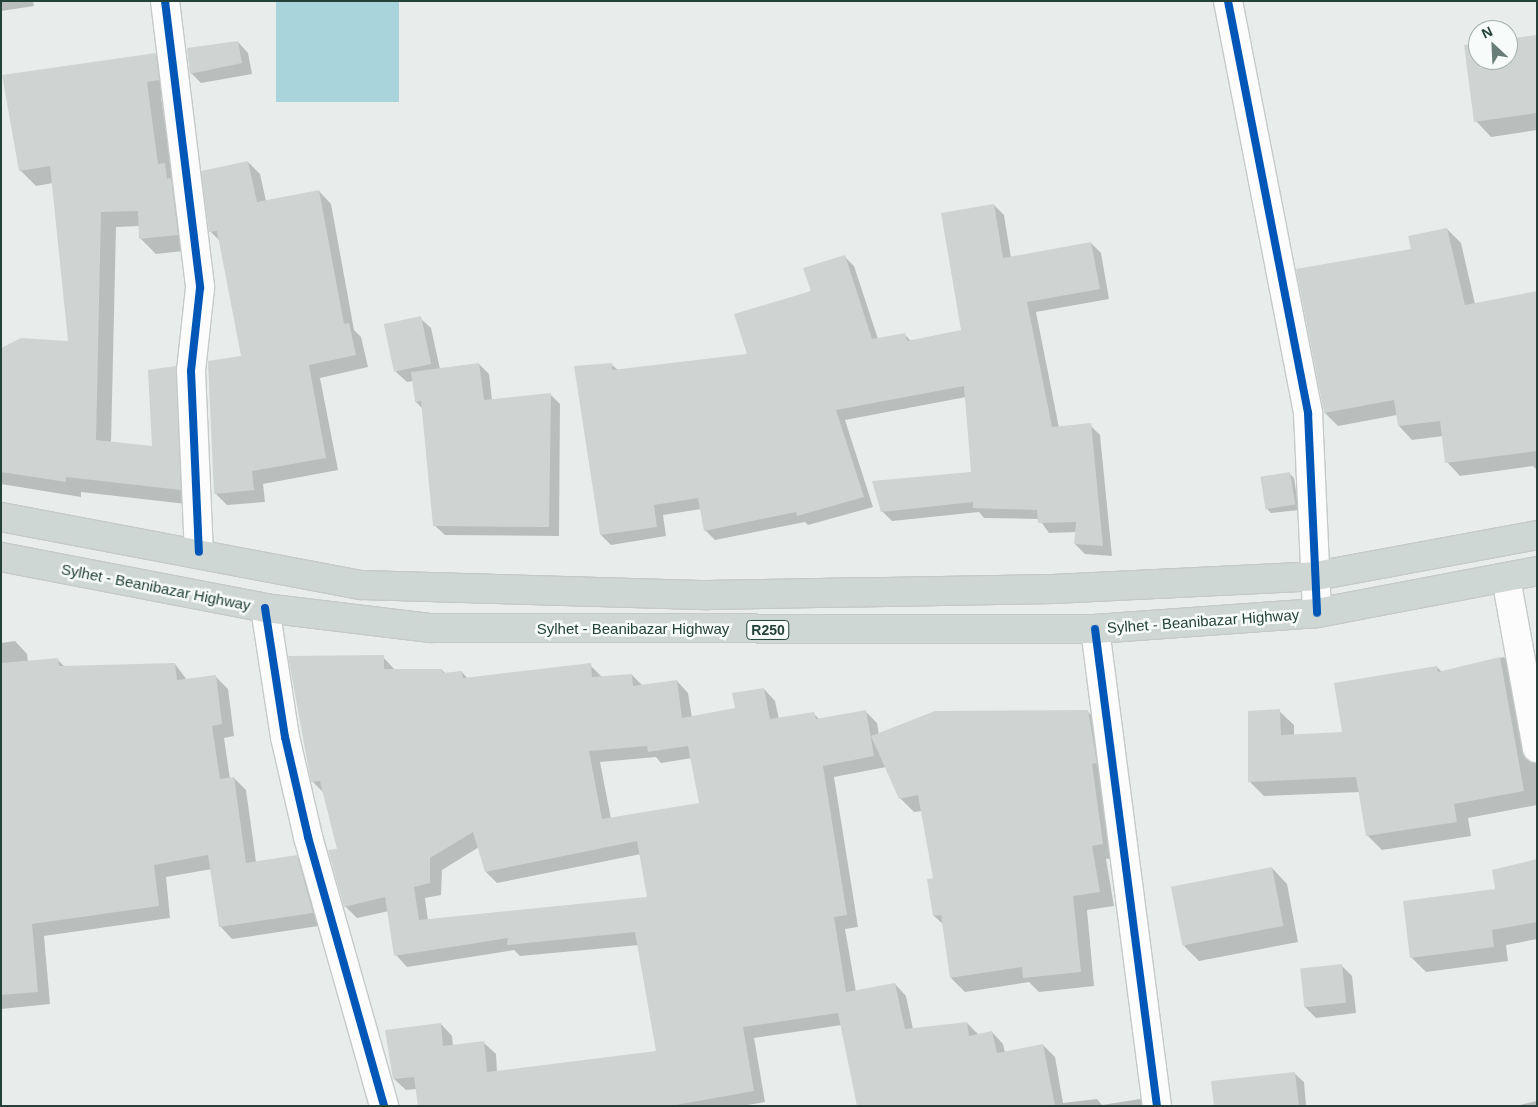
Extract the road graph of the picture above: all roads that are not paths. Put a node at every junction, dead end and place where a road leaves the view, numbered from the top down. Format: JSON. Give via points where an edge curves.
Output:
{"nodes":[{"id":1,"x":165,"y":1,"type":"edge"},
{"id":2,"x":1228,"y":1,"type":"edge"},
{"id":3,"x":1,"y":517,"type":"edge"},
{"id":4,"x":1537,"y":535,"type":"edge"},
{"id":5,"x":199,"y":552,"type":"junction"},
{"id":6,"x":1,"y":556,"type":"edge"},
{"id":7,"x":1537,"y":571,"type":"edge"},
{"id":8,"x":1316,"y":576,"type":"junction"},
{"id":9,"x":1506,"y":578,"type":"junction"},
{"id":10,"x":265,"y":608,"type":"junction"},
{"id":11,"x":1317,"y":613,"type":"junction"},
{"id":12,"x":1095,"y":629,"type":"junction"},
{"id":13,"x":1537,"y":748,"type":"edge"},
{"id":14,"x":384,"y":1106,"type":"edge"},
{"id":15,"x":1157,"y":1106,"type":"edge"}],
"edges":[{"from":1,"to":5,"type":"street","via":[[173,88],[200,288],[191,371]]},
{"from":2,"to":8,"type":"street","via":[[1308,413]]},
{"from":3,"to":5,"type":"main road"},
{"from":4,"to":8,"type":"main road"},
{"from":5,"to":8,"type":"main road","via":[[362,585],[708,595],[1053,588]]},
{"from":6,"to":10,"type":"main road","name":"Sylhet - Beanibazar Highway","number":"R250"},
{"from":7,"to":9,"type":"main road","name":"Sylhet - Beanibazar Highway","number":"R250"},
{"from":8,"to":11,"type":"street"},
{"from":9,"to":11,"type":"main road","name":"Sylhet - Beanibazar Highway","number":"R250"},
{"from":9,"to":13,"type":"street"},
{"from":10,"to":12,"type":"main road","name":"Sylhet - Beanibazar Highway","number":"R250","via":[[430,628]]},
{"from":10,"to":14,"type":"street","via":[[284,737],[308,837]]},
{"from":11,"to":12,"type":"main road","name":"Sylhet - Beanibazar Highway","number":"R250"},
{"from":12,"to":15,"type":"street"}]}
